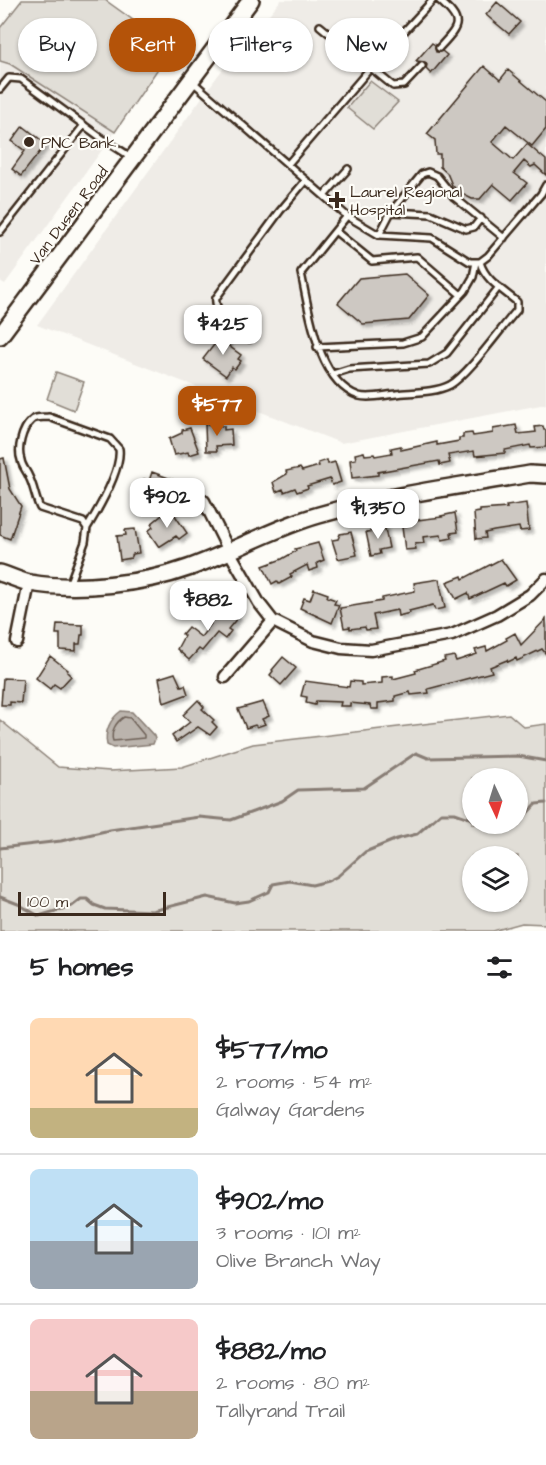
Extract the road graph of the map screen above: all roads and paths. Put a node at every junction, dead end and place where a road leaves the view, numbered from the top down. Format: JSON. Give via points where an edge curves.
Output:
{"nodes":[{"id":1,"x":251,"y":0,"type":"edge"},
{"id":2,"x":433,"y":0,"type":"edge"},
{"id":3,"x":439,"y":0,"type":"edge"},
{"id":4,"x":320,"y":26,"type":"dead end"},
{"id":5,"x":409,"y":26,"type":"edge"},
{"id":6,"x":325,"y":30,"type":"edge"},
{"id":7,"x":439,"y":48,"type":"dead end"},
{"id":8,"x":422,"y":66,"type":"dead end"},
{"id":9,"x":368,"y":72,"type":"edge"},
{"id":10,"x":376,"y":72,"type":"edge"},
{"id":11,"x":191,"y":80,"type":"junction"},
{"id":12,"x":0,"y":89,"type":"edge"},
{"id":13,"x":84,"y":125,"type":"junction"},
{"id":14,"x":133,"y":158,"type":"junction"},
{"id":15,"x":288,"y":164,"type":"junction"},
{"id":16,"x":348,"y":169,"type":"dead end"},
{"id":17,"x":306,"y":180,"type":"junction"},
{"id":18,"x":546,"y":185,"type":"edge"},
{"id":19,"x":324,"y":196,"type":"junction"},
{"id":20,"x":391,"y":212,"type":"junction"},
{"id":21,"x":347,"y":216,"type":"junction"},
{"id":22,"x":481,"y":218,"type":"junction"},
{"id":23,"x":335,"y":231,"type":"junction"},
{"id":24,"x":0,"y":232,"type":"edge"},
{"id":25,"x":379,"y":235,"type":"junction"},
{"id":26,"x":504,"y":238,"type":"junction"},
{"id":27,"x":478,"y":262,"type":"junction"},
{"id":28,"x":499,"y":287,"type":"junction"},
{"id":29,"x":461,"y":295,"type":"junction"},
{"id":30,"x":0,"y":336,"type":"edge"},
{"id":31,"x":250,"y":339,"type":"dead end"},
{"id":32,"x":317,"y":347,"type":"junction"},
{"id":33,"x":333,"y":374,"type":"junction"},
{"id":34,"x":546,"y":474,"type":"edge"},
{"id":35,"x":204,"y":501,"type":"dead end"},
{"id":36,"x":87,"y":528,"type":"junction"},
{"id":37,"x":229,"y":552,"type":"junction"},
{"id":38,"x":0,"y":573,"type":"edge"},
{"id":39,"x":546,"y":579,"type":"edge"},
{"id":40,"x":29,"y":583,"type":"junction"},
{"id":41,"x":68,"y":587,"type":"junction"},
{"id":42,"x":273,"y":621,"type":"junction"},
{"id":43,"x":17,"y":642,"type":"dead end"},
{"id":44,"x":225,"y":677,"type":"dead end"}],
"edges":[{"from":1,"to":11,"type":"street","name":"Van Dusen Road"},
{"from":2,"to":5,"type":"lane"},
{"from":3,"to":7,"type":"lane","via":[[455,15],[457,23]]},
{"from":4,"to":6,"type":"lane"},
{"from":8,"to":10,"type":"lane","via":[[404,85],[398,86]]},
{"from":9,"to":15,"type":"lane"},
{"from":11,"to":14,"type":"street","name":"Van Dusen Road"},
{"from":11,"to":15,"type":"lane"},
{"from":12,"to":13,"type":"lane","via":[[9,78],[21,79]]},
{"from":13,"to":14,"type":"lane"},
{"from":13,"to":24,"type":"lane"},
{"from":14,"to":30,"type":"street","name":"Van Dusen Road"},
{"from":15,"to":17,"type":"lane"},
{"from":16,"to":19,"type":"lane"},
{"from":17,"to":19,"type":"lane"},
{"from":17,"to":31,"type":"lane","via":[[216,298],[217,310]]},
{"from":18,"to":26,"type":"lane"},
{"from":19,"to":21,"type":"lane"},
{"from":20,"to":22,"type":"lane","via":[[431,214],[466,229]]},
{"from":20,"to":22,"type":"lane","via":[[422,174],[428,172]]},
{"from":20,"to":25,"type":"lane"},
{"from":21,"to":23,"type":"lane"},
{"from":21,"to":25,"type":"lane"},
{"from":22,"to":26,"type":"lane"},
{"from":23,"to":29,"type":"lane","via":[[372,261],[417,256]]},
{"from":23,"to":32,"type":"lane","via":[[301,273]]},
{"from":25,"to":27,"type":"lane","via":[[432,238],[470,262]]},
{"from":26,"to":27,"type":"lane"},
{"from":27,"to":28,"type":"lane"},
{"from":27,"to":29,"type":"lane"},
{"from":28,"to":33,"type":"lane","via":[[447,353],[429,364],[349,369]]},
{"from":28,"to":33,"type":"lane","via":[[517,302],[517,310],[450,384],[437,389],[362,397],[350,392]]},
{"from":29,"to":32,"type":"lane","via":[[422,337],[403,343]]},
{"from":32,"to":33,"type":"lane"},
{"from":34,"to":37,"type":"street","via":[[341,508],[271,531]]},
{"from":35,"to":37,"type":"street"},
{"from":36,"to":36,"type":"lane","via":[[83,522],[40,508],[35,498],[19,449],[35,418],[66,422],[110,439],[119,449],[118,463]]},
{"from":36,"to":41,"type":"lane"},
{"from":37,"to":41,"type":"street","via":[[187,569],[140,581]]},
{"from":37,"to":42,"type":"street"},
{"from":38,"to":40,"type":"street"},
{"from":39,"to":42,"type":"street","via":[[530,595],[497,615],[452,635],[371,650],[313,641]]},
{"from":40,"to":41,"type":"street"},
{"from":40,"to":43,"type":"street"},
{"from":42,"to":44,"type":"street"}]}
